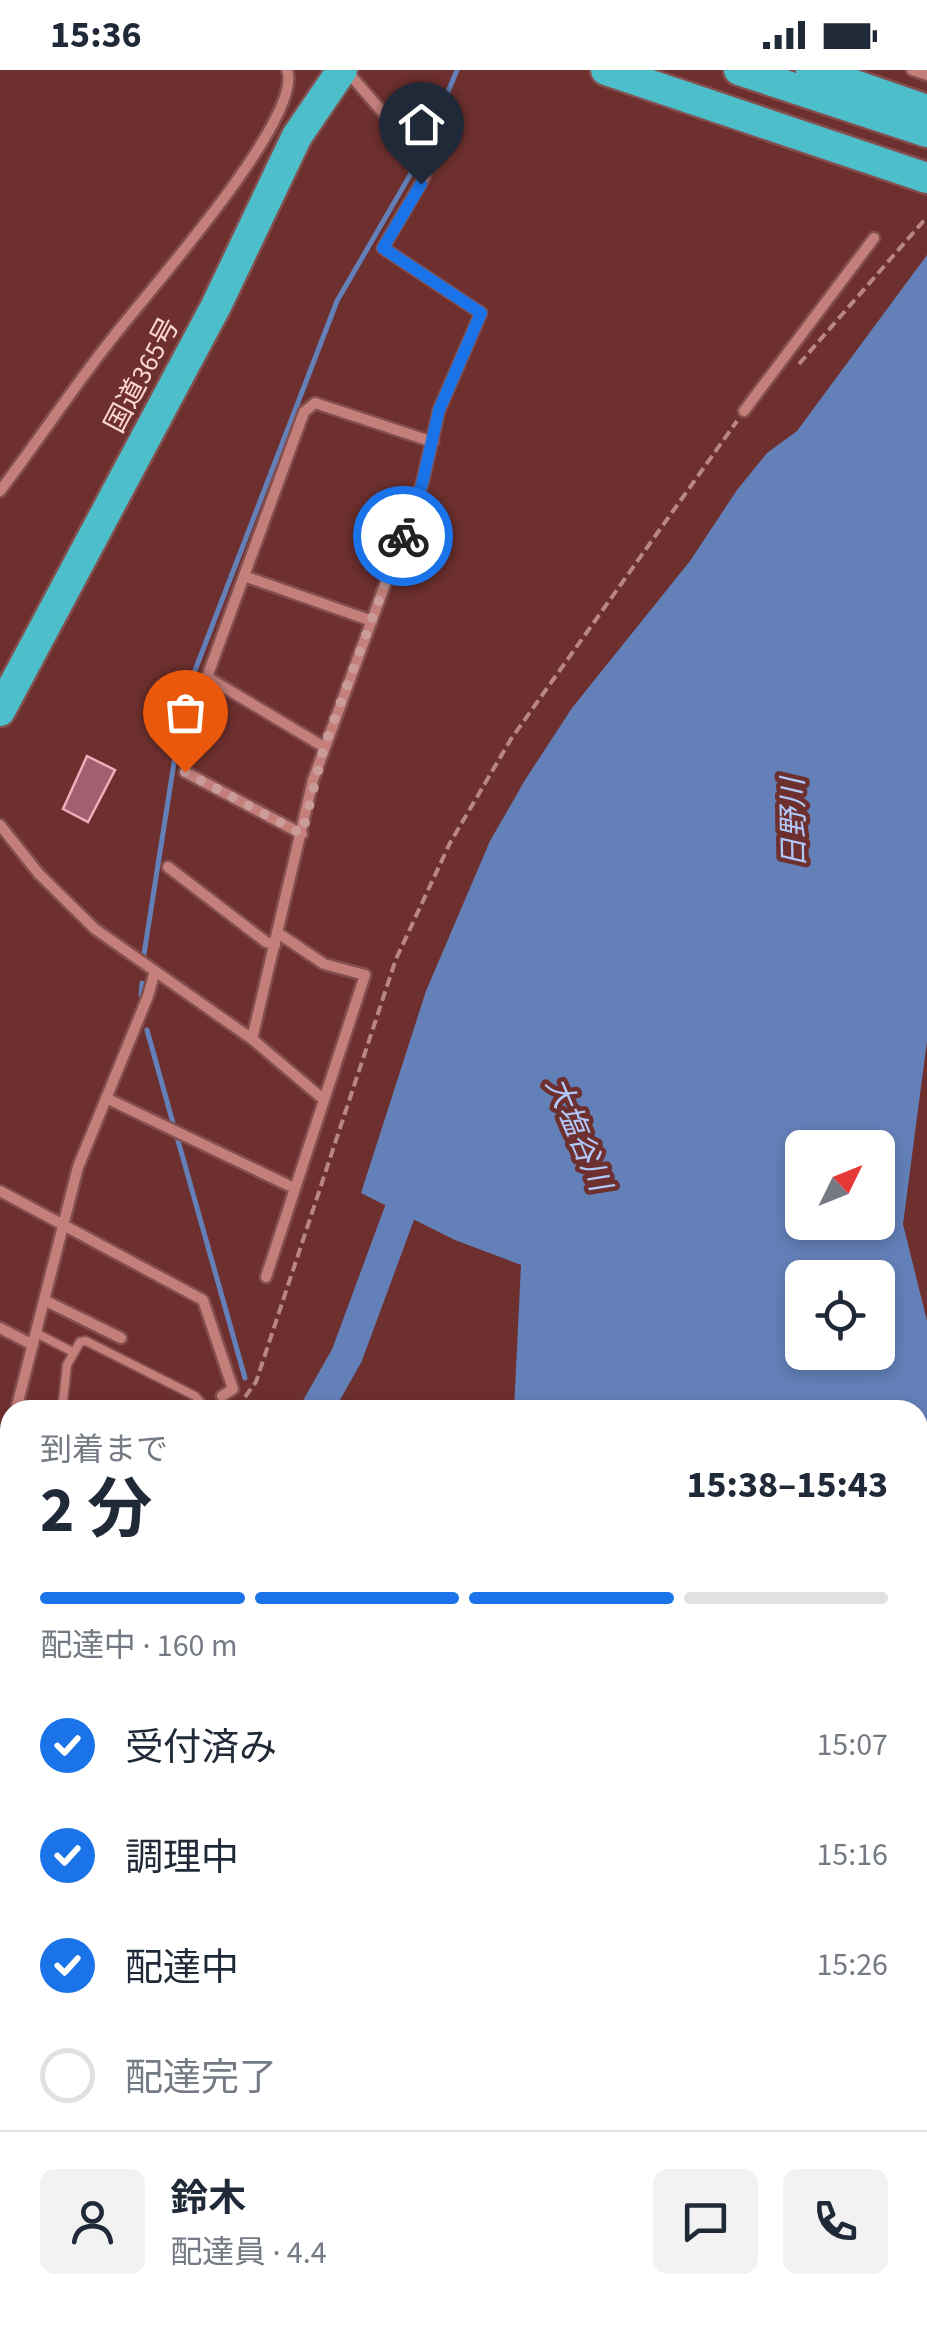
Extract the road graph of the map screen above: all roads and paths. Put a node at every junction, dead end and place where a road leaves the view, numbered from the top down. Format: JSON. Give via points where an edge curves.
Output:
{"nodes":[{"id":1,"x":287,"y":70,"type":"edge"},
{"id":2,"x":344,"y":70,"type":"edge"},
{"id":3,"x":606,"y":70,"type":"edge"},
{"id":4,"x":660,"y":70,"type":"edge"},
{"id":5,"x":739,"y":70,"type":"edge"},
{"id":6,"x":811,"y":70,"type":"edge"},
{"id":7,"x":912,"y":70,"type":"edge"},
{"id":8,"x":927,"y":75,"type":"edge"},
{"id":9,"x":927,"y":110,"type":"edge"},
{"id":10,"x":927,"y":132,"type":"edge"},
{"id":11,"x":927,"y":157,"type":"edge"},
{"id":12,"x":927,"y":178,"type":"edge"},
{"id":13,"x":927,"y":217,"type":"edge"},
{"id":14,"x":874,"y":238,"type":"dead end"},
{"id":15,"x":789,"y":375,"type":"dead end"},
{"id":16,"x":744,"y":411,"type":"joint"},
{"id":17,"x":433,"y":442,"type":"junction"},
{"id":18,"x":0,"y":491,"type":"edge"},
{"id":19,"x":244,"y":576,"type":"junction"},
{"id":20,"x":372,"y":621,"type":"junction"},
{"id":21,"x":0,"y":711,"type":"edge"},
{"id":22,"x":324,"y":747,"type":"junction"},
{"id":23,"x":185,"y":772,"type":"dead end"},
{"id":24,"x":0,"y":824,"type":"edge"},
{"id":25,"x":302,"y":834,"type":"junction"},
{"id":26,"x":168,"y":867,"type":"dead end"},
{"id":27,"x":276,"y":939,"type":"junction"},
{"id":28,"x":155,"y":971,"type":"junction"},
{"id":29,"x":252,"y":1039,"type":"junction"},
{"id":30,"x":106,"y":1098,"type":"junction"},
{"id":31,"x":324,"y":1099,"type":"junction"},
{"id":32,"x":294,"y":1188,"type":"junction"},
{"id":33,"x":0,"y":1191,"type":"edge"},
{"id":34,"x":63,"y":1224,"type":"junction"},
{"id":35,"x":266,"y":1277,"type":"dead end"},
{"id":36,"x":44,"y":1300,"type":"junction"},
{"id":37,"x":0,"y":1328,"type":"edge"},
{"id":38,"x":121,"y":1338,"type":"dead end"},
{"id":39,"x":34,"y":1339,"type":"junction"},
{"id":40,"x":73,"y":1352,"type":"junction"},
{"id":41,"x":227,"y":1392,"type":"joint"},
{"id":42,"x":19,"y":1400,"type":"edge"},
{"id":43,"x":63,"y":1400,"type":"edge"},
{"id":44,"x":198,"y":1400,"type":"edge"}],
"edges":[{"from":1,"to":18,"type":"street","via":[[287,96],[252,160]]},
{"from":2,"to":17,"type":"street","via":[[363,84],[423,165],[421,184],[383,248],[481,313],[439,410]]},
{"from":2,"to":21,"type":"highway","name":"国道365号","via":[[297,136],[216,306]]},
{"from":3,"to":12,"type":"highway"},
{"from":4,"to":11,"type":"highway"},
{"from":5,"to":10,"type":"highway"},
{"from":6,"to":9,"type":"highway"},
{"from":7,"to":8,"type":"street"},
{"from":13,"to":15,"type":"path"},
{"from":14,"to":16,"type":"street"},
{"from":16,"to":41,"type":"path","via":[[511,738],[450,842],[396,959],[256,1382],[246,1398]]},
{"from":17,"to":19,"type":"street","via":[[315,402],[304,412]]},
{"from":17,"to":20,"type":"street"},
{"from":19,"to":20,"type":"street"},
{"from":19,"to":22,"type":"street","via":[[206,677]]},
{"from":20,"to":22,"type":"street"},
{"from":22,"to":25,"type":"street"},
{"from":23,"to":25,"type":"street"},
{"from":24,"to":28,"type":"street","via":[[38,874],[95,929]]},
{"from":25,"to":27,"type":"street"},
{"from":26,"to":27,"type":"street","via":[[266,942]]},
{"from":27,"to":29,"type":"street"},
{"from":27,"to":31,"type":"street","via":[[324,964],[365,974]]},
{"from":28,"to":29,"type":"street"},
{"from":28,"to":30,"type":"street"},
{"from":29,"to":31,"type":"street"},
{"from":30,"to":32,"type":"street"},
{"from":30,"to":34,"type":"street"},
{"from":31,"to":32,"type":"street"},
{"from":32,"to":35,"type":"street"},
{"from":33,"to":34,"type":"street"},
{"from":34,"to":36,"type":"street"},
{"from":34,"to":41,"type":"street","via":[[203,1300]]},
{"from":36,"to":38,"type":"street"},
{"from":36,"to":39,"type":"street"},
{"from":37,"to":39,"type":"street"},
{"from":39,"to":40,"type":"lane"},
{"from":39,"to":42,"type":"street"},
{"from":40,"to":43,"type":"lane"},
{"from":40,"to":44,"type":"lane","via":[[80,1342],[90,1342]]}]}
